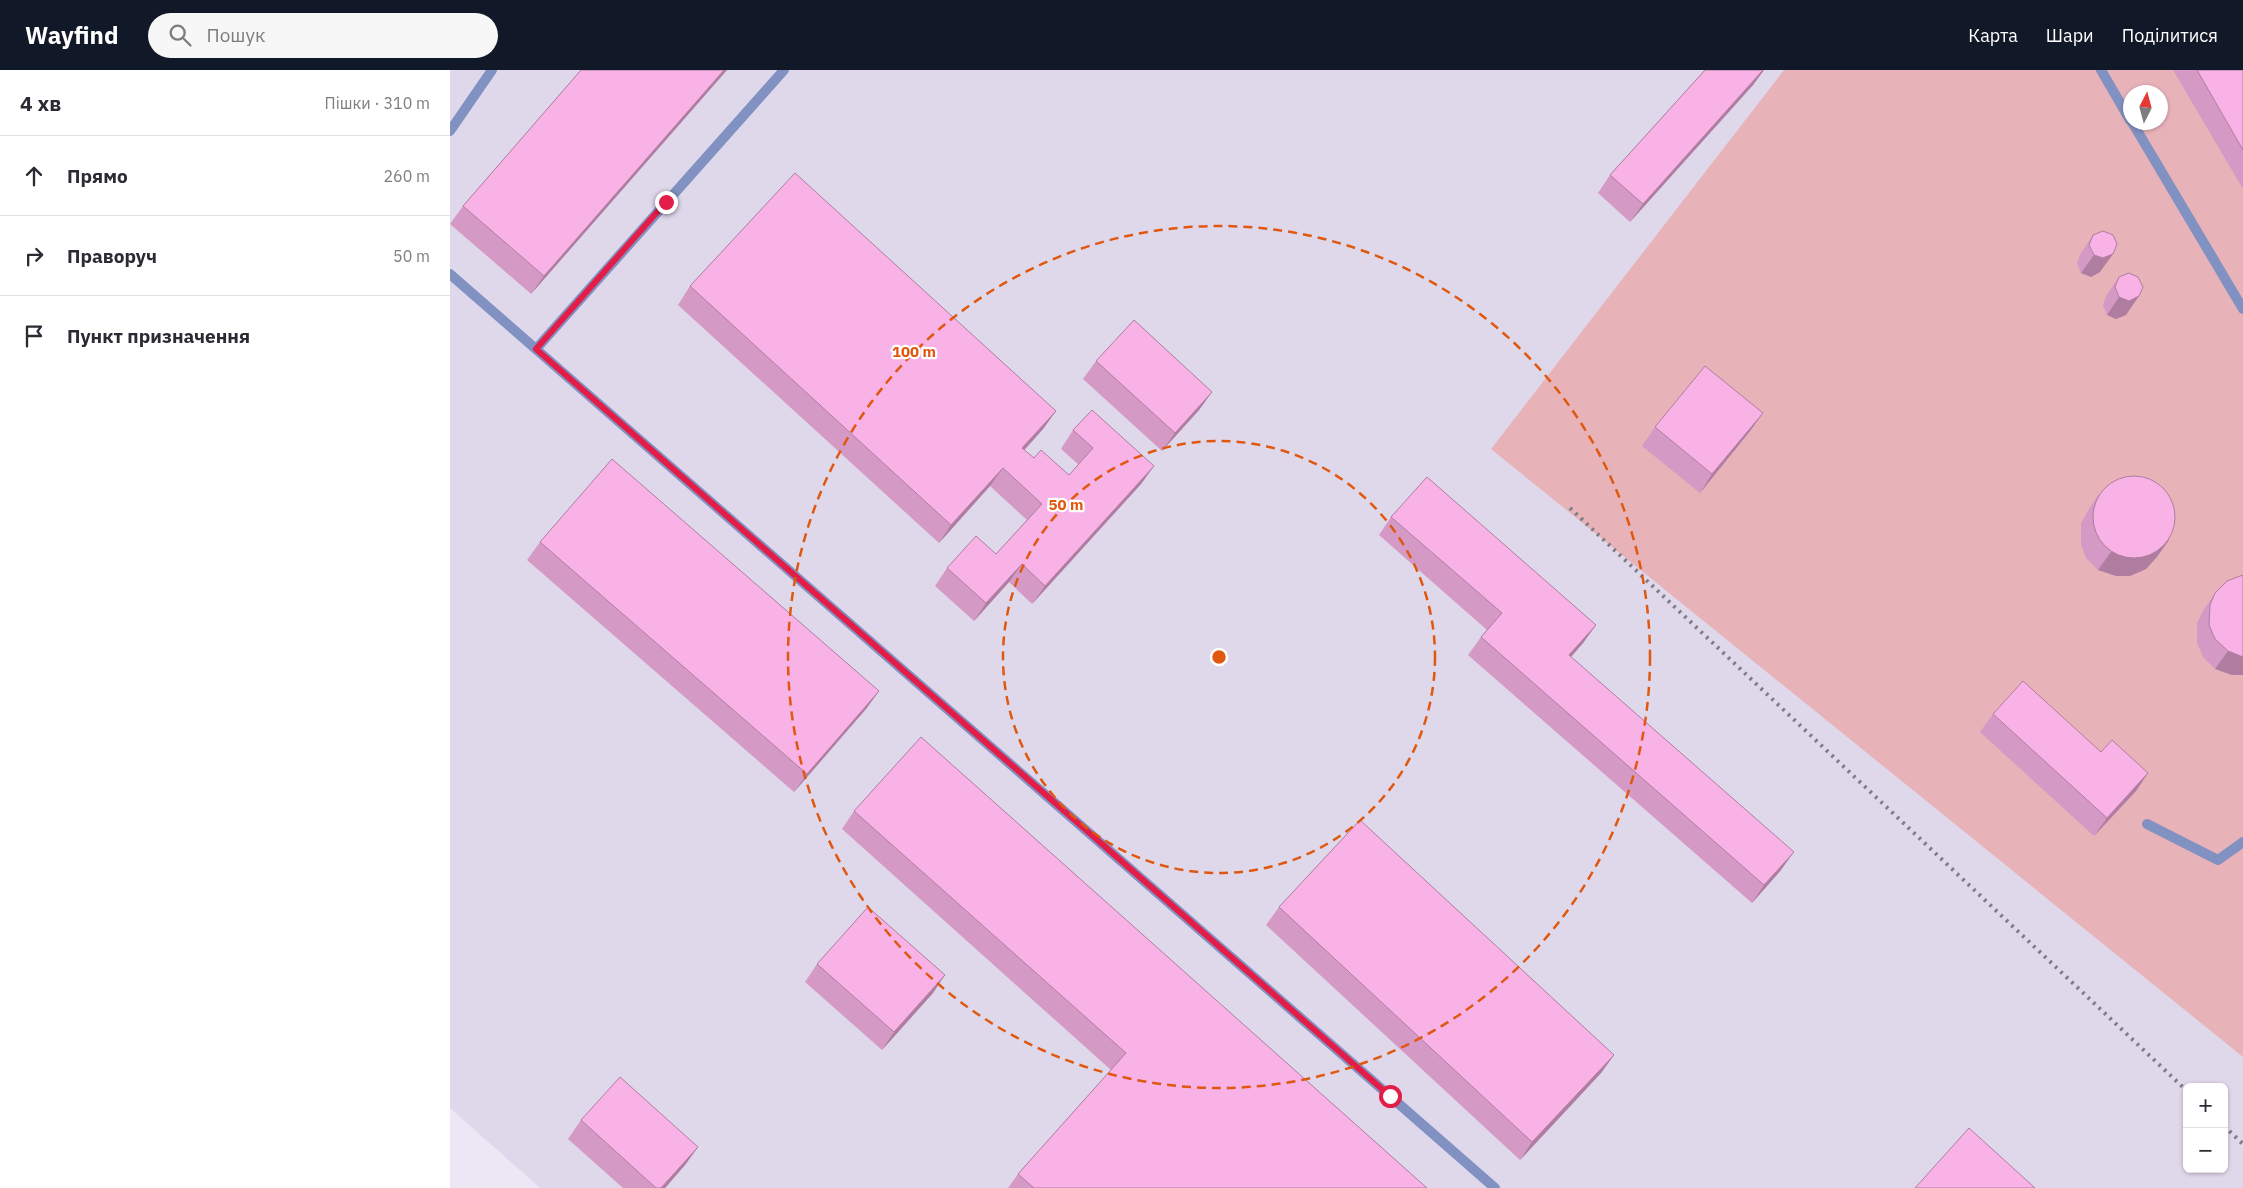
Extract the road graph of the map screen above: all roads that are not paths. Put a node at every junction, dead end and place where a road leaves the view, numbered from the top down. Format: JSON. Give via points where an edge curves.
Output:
{"nodes":[{"id":1,"x":492,"y":70,"type":"edge"},
{"id":2,"x":784,"y":70,"type":"edge"},
{"id":3,"x":2101,"y":70,"type":"edge"},
{"id":4,"x":2123,"y":107,"type":"edge"},
{"id":5,"x":2136,"y":130,"type":"edge"},
{"id":6,"x":450,"y":131,"type":"edge"},
{"id":7,"x":450,"y":274,"type":"edge"},
{"id":8,"x":2243,"y":309,"type":"edge"},
{"id":9,"x":536,"y":349,"type":"junction"},
{"id":10,"x":2147,"y":824,"type":"dead end"},
{"id":11,"x":2243,"y":842,"type":"edge"},
{"id":12,"x":1495,"y":1188,"type":"edge"}],
"edges":[{"from":1,"to":6,"type":"lane"},
{"from":2,"to":9,"type":"lane"},
{"from":3,"to":4,"type":"lane"},
{"from":5,"to":8,"type":"lane"},
{"from":7,"to":9,"type":"lane"},
{"from":9,"to":12,"type":"lane"},
{"from":10,"to":11,"type":"lane","via":[[2218,860]]}]}
